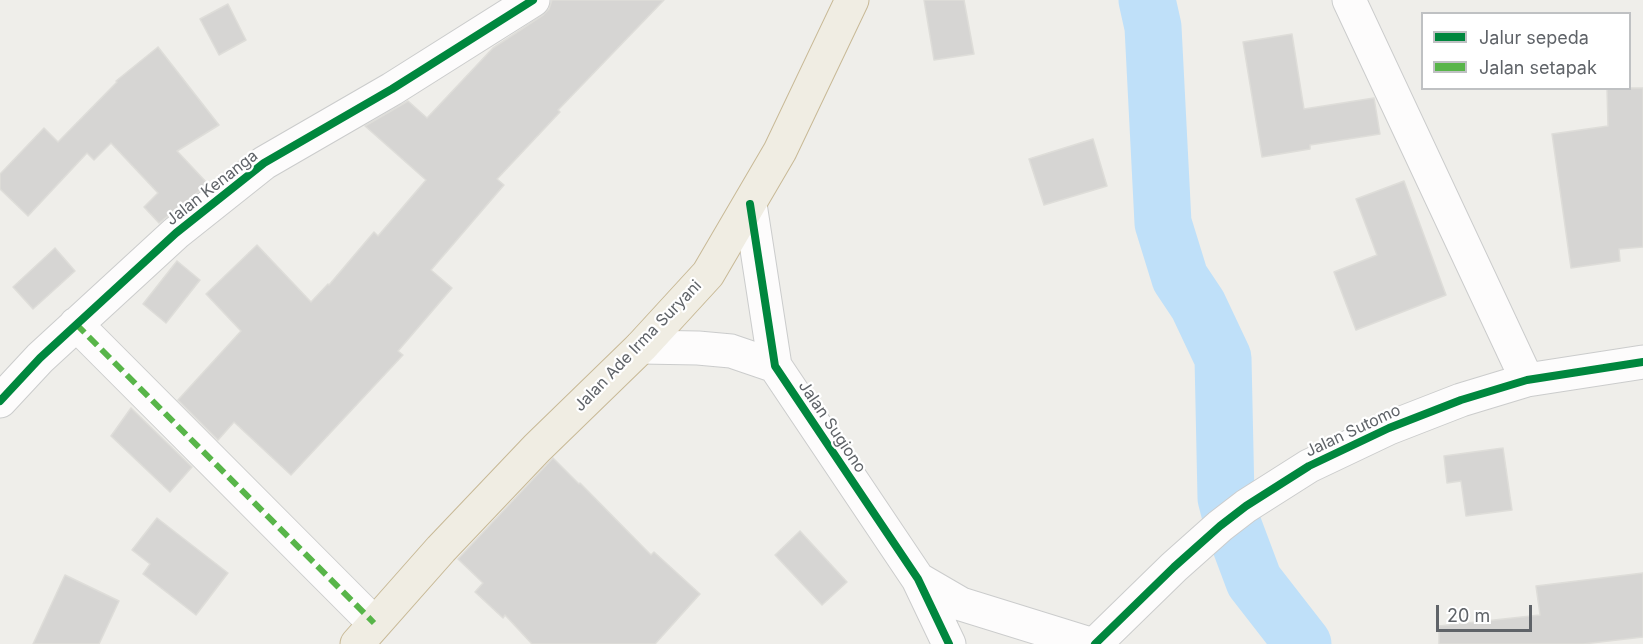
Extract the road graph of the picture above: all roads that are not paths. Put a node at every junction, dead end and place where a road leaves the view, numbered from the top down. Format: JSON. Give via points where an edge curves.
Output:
{"nodes":[{"id":1,"x":533,"y":0,"type":"edge"},
{"id":2,"x":852,"y":0,"type":"edge"},
{"id":3,"x":1349,"y":0,"type":"edge"},
{"id":4,"x":750,"y":204,"type":"junction"},
{"id":5,"x":76,"y":324,"type":"junction"},
{"id":6,"x":641,"y":347,"type":"junction"},
{"id":7,"x":1643,"y":362,"type":"edge"},
{"id":8,"x":774,"y":366,"type":"junction"},
{"id":9,"x":1527,"y":380,"type":"junction"},
{"id":10,"x":0,"y":401,"type":"edge"},
{"id":11,"x":918,"y":579,"type":"junction"},
{"id":12,"x":363,"y":638,"type":"edge"},
{"id":13,"x":949,"y":644,"type":"edge"},
{"id":14,"x":1090,"y":644,"type":"edge"},
{"id":15,"x":1095,"y":644,"type":"edge"}],
"edges":[{"from":1,"to":5,"type":"street","name":"Jalan Kenanga","via":[[264,164],[176,233]]},
{"from":2,"to":4,"type":"highway","name":"Jalan Ade Irma Suryani","via":[[780,151]]},
{"from":3,"to":9,"type":"street"},
{"from":4,"to":6,"type":"highway","name":"Jalan Ade Irma Suryani","via":[[708,274]]},
{"from":4,"to":8,"type":"street","name":"Jalan Sugiono"},
{"from":5,"to":10,"type":"street","name":"Jalan Kenanga"},
{"from":5,"to":12,"type":"street"},
{"from":6,"to":8,"type":"street","via":[[731,351]]},
{"from":6,"to":12,"type":"highway","name":"Jalan Ade Irma Suryani","via":[[537,448]]},
{"from":7,"to":9,"type":"street","name":"Jalan Sutomo"},
{"from":8,"to":11,"type":"street","name":"Jalan Sugiono"},
{"from":9,"to":15,"type":"street","name":"Jalan Sutomo","via":[[1389,428],[1310,466],[1220,526]]},
{"from":11,"to":13,"type":"street","name":"Jalan Sugiono"},
{"from":11,"to":14,"type":"street","name":"Jalan Sugiono","via":[[961,604]]}]}
